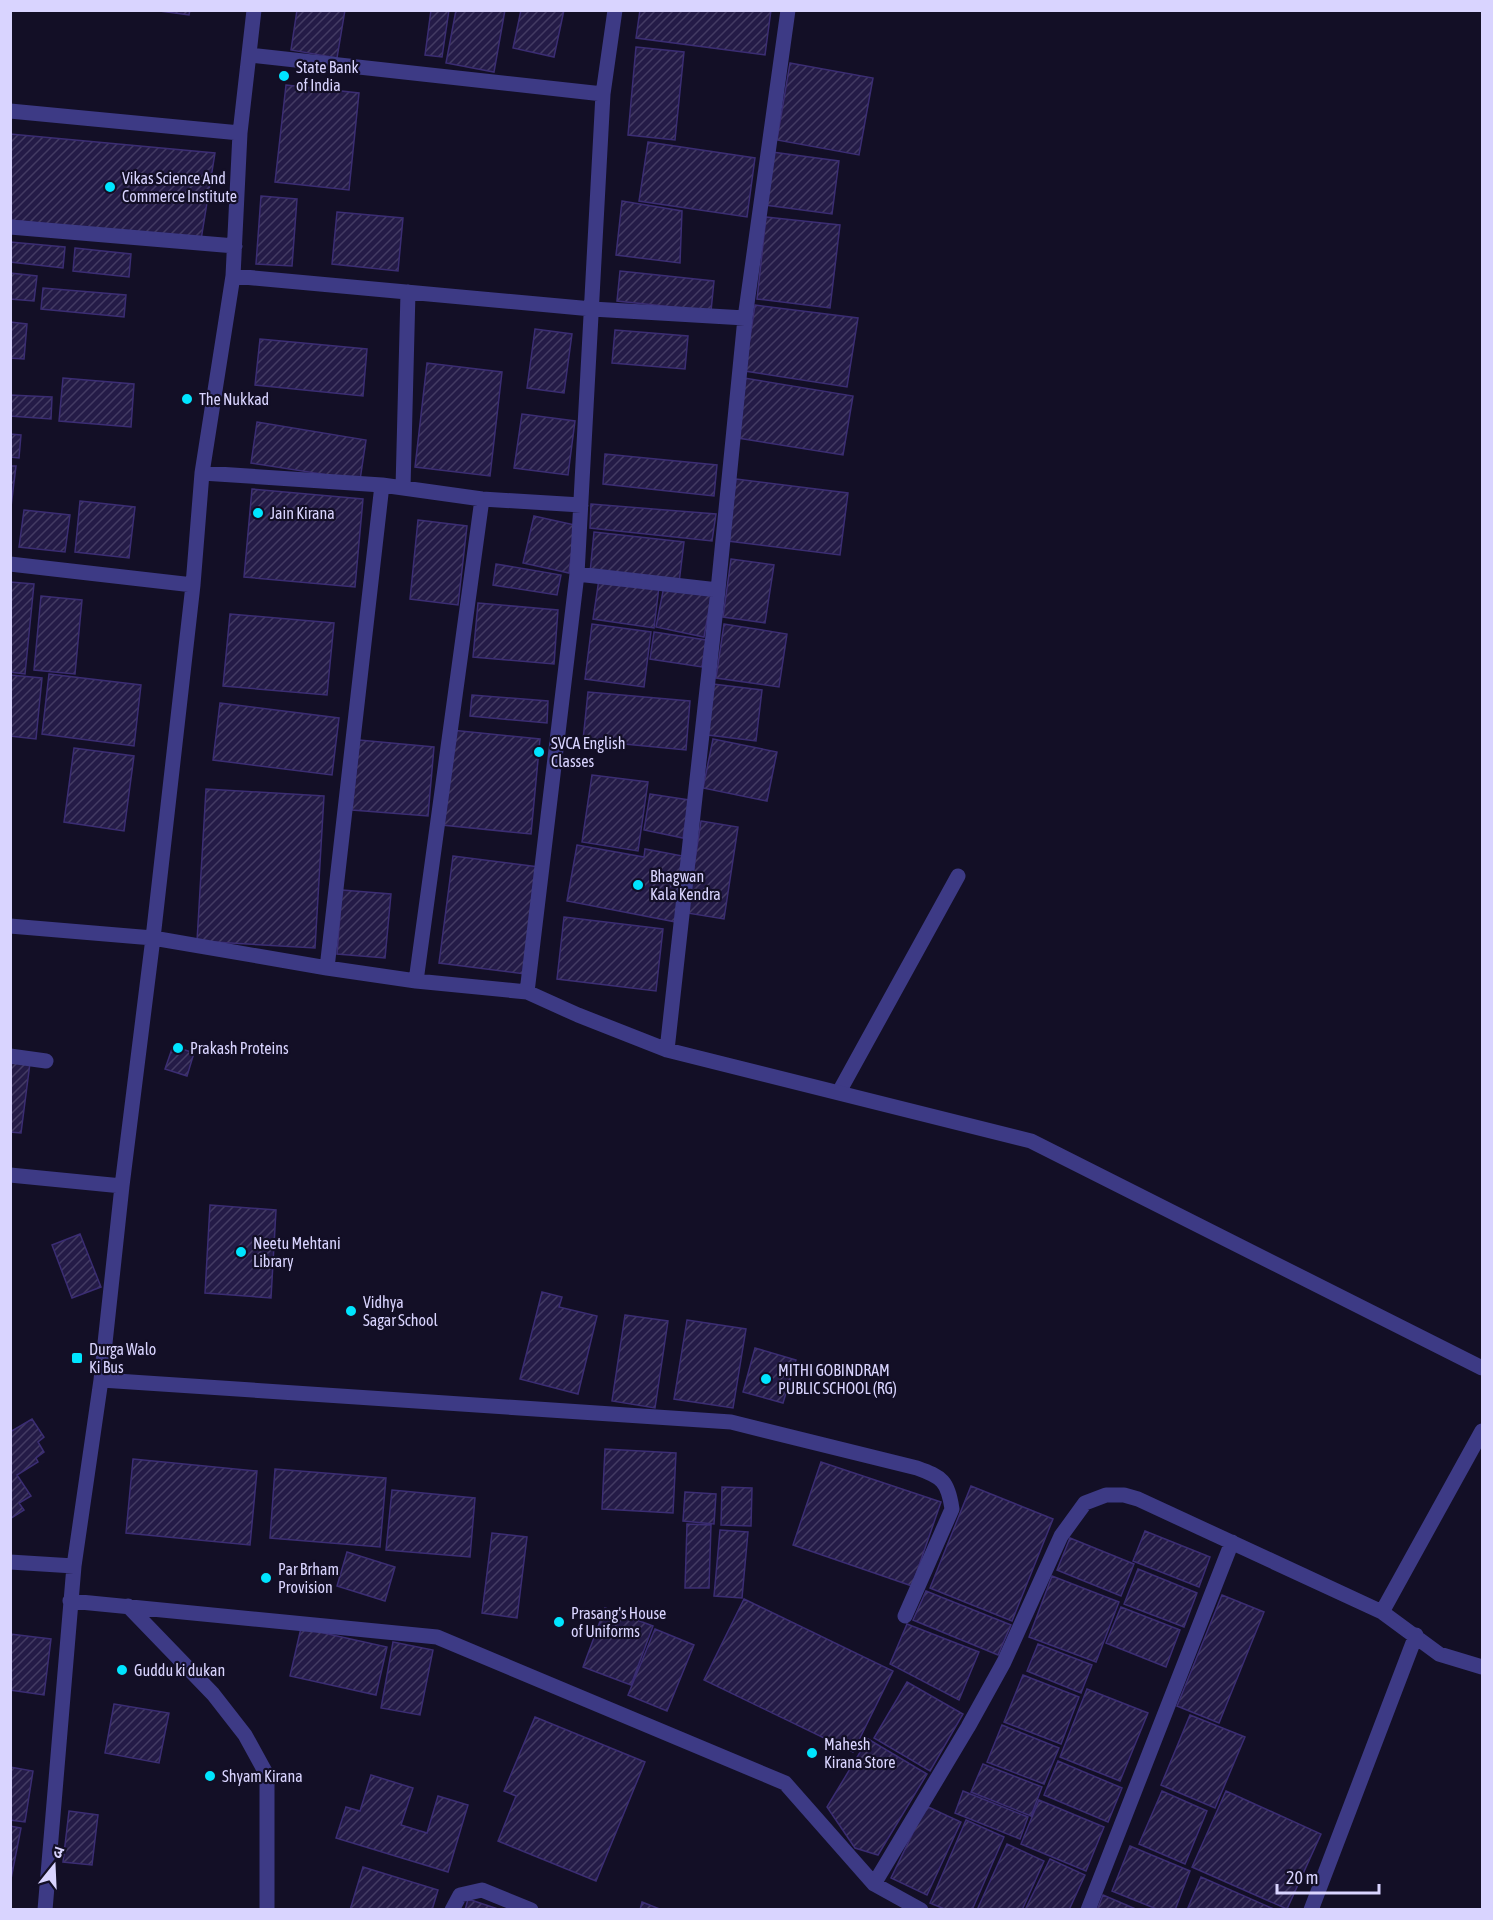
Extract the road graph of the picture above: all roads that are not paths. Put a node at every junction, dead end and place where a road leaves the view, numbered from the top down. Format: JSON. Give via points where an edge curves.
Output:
{"nodes":[{"id":1,"x":254,"y":10,"type":"edge"},
{"id":2,"x":615,"y":10,"type":"edge"},
{"id":3,"x":788,"y":10,"type":"edge"},
{"id":4,"x":250,"y":55,"type":"junction"},
{"id":5,"x":603,"y":93,"type":"junction"},
{"id":6,"x":10,"y":111,"type":"edge"},
{"id":7,"x":240,"y":133,"type":"junction"},
{"id":8,"x":10,"y":227,"type":"edge"},
{"id":9,"x":235,"y":246,"type":"junction"},
{"id":10,"x":233,"y":276,"type":"junction"},
{"id":11,"x":408,"y":292,"type":"junction"},
{"id":12,"x":592,"y":309,"type":"junction"},
{"id":13,"x":745,"y":318,"type":"junction"},
{"id":14,"x":202,"y":473,"type":"junction"},
{"id":15,"x":382,"y":485,"type":"junction"},
{"id":16,"x":403,"y":488,"type":"junction"},
{"id":17,"x":482,"y":499,"type":"junction"},
{"id":18,"x":581,"y":505,"type":"junction"},
{"id":19,"x":10,"y":564,"type":"edge"},
{"id":20,"x":577,"y":574,"type":"junction"},
{"id":21,"x":193,"y":585,"type":"junction"},
{"id":22,"x":718,"y":590,"type":"junction"},
{"id":23,"x":958,"y":876,"type":"dead end"},
{"id":24,"x":10,"y":926,"type":"edge"},
{"id":25,"x":153,"y":938,"type":"junction"},
{"id":26,"x":327,"y":968,"type":"junction"},
{"id":27,"x":416,"y":981,"type":"junction"},
{"id":28,"x":527,"y":992,"type":"junction"},
{"id":29,"x":667,"y":1050,"type":"junction"},
{"id":30,"x":10,"y":1056,"type":"edge"},
{"id":31,"x":46,"y":1061,"type":"dead end"},
{"id":32,"x":839,"y":1092,"type":"junction"},
{"id":33,"x":10,"y":1175,"type":"edge"},
{"id":34,"x":122,"y":1186,"type":"junction"},
{"id":35,"x":1482,"y":1368,"type":"edge"},
{"id":36,"x":101,"y":1380,"type":"junction"},
{"id":37,"x":1482,"y":1431,"type":"edge"},
{"id":38,"x":1232,"y":1542,"type":"junction"},
{"id":39,"x":10,"y":1562,"type":"edge"},
{"id":40,"x":74,"y":1566,"type":"junction"},
{"id":41,"x":70,"y":1601,"type":"junction"},
{"id":42,"x":128,"y":1606,"type":"junction"},
{"id":43,"x":1382,"y":1612,"type":"junction"},
{"id":44,"x":905,"y":1616,"type":"dead end"},
{"id":45,"x":1416,"y":1635,"type":"junction"},
{"id":46,"x":1482,"y":1667,"type":"edge"},
{"id":47,"x":874,"y":1884,"type":"junction"},
{"id":48,"x":45,"y":1910,"type":"edge"},
{"id":49,"x":267,"y":1910,"type":"edge"},
{"id":50,"x":452,"y":1910,"type":"edge"},
{"id":51,"x":531,"y":1910,"type":"edge"},
{"id":52,"x":921,"y":1910,"type":"edge"},
{"id":53,"x":1088,"y":1910,"type":"edge"},
{"id":54,"x":1311,"y":1910,"type":"edge"}],
"edges":[{"from":1,"to":4,"type":"street"},
{"from":2,"to":5,"type":"street"},
{"from":3,"to":13,"type":"street"},
{"from":4,"to":5,"type":"street"},
{"from":4,"to":7,"type":"street"},
{"from":5,"to":12,"type":"street"},
{"from":6,"to":7,"type":"street"},
{"from":7,"to":9,"type":"street"},
{"from":8,"to":9,"type":"street"},
{"from":9,"to":10,"type":"street"},
{"from":10,"to":11,"type":"street"},
{"from":10,"to":14,"type":"street"},
{"from":11,"to":12,"type":"street"},
{"from":11,"to":16,"type":"street"},
{"from":12,"to":13,"type":"street"},
{"from":12,"to":18,"type":"street"},
{"from":13,"to":22,"type":"street"},
{"from":14,"to":15,"type":"street"},
{"from":14,"to":21,"type":"street"},
{"from":15,"to":16,"type":"street"},
{"from":15,"to":26,"type":"street"},
{"from":16,"to":17,"type":"street"},
{"from":17,"to":18,"type":"street"},
{"from":17,"to":27,"type":"street"},
{"from":18,"to":20,"type":"street"},
{"from":19,"to":21,"type":"street"},
{"from":20,"to":22,"type":"street"},
{"from":20,"to":28,"type":"street"},
{"from":21,"to":25,"type":"street"},
{"from":22,"to":29,"type":"street"},
{"from":23,"to":32,"type":"street"},
{"from":24,"to":25,"type":"street"},
{"from":25,"to":26,"type":"street"},
{"from":25,"to":34,"type":"street"},
{"from":26,"to":27,"type":"street"},
{"from":27,"to":28,"type":"street"},
{"from":28,"to":29,"type":"street"},
{"from":29,"to":32,"type":"street"},
{"from":30,"to":31,"type":"street"},
{"from":32,"to":35,"type":"street","via":[[1031,1141]]},
{"from":33,"to":34,"type":"street"},
{"from":34,"to":36,"type":"street"},
{"from":36,"to":40,"type":"street"},
{"from":36,"to":44,"type":"street","via":[[730,1422],[917,1468],[938,1475],[950,1490],[952,1509]]},
{"from":37,"to":43,"type":"street"},
{"from":38,"to":43,"type":"street"},
{"from":38,"to":47,"type":"street","via":[[1124,1495],[1106,1495],[1085,1503],[1061,1536],[974,1718]]},
{"from":38,"to":53,"type":"street"},
{"from":39,"to":40,"type":"street"},
{"from":40,"to":41,"type":"street"},
{"from":41,"to":42,"type":"street"},
{"from":41,"to":48,"type":"street"},
{"from":42,"to":47,"type":"street","via":[[437,1636],[785,1783]]},
{"from":42,"to":49,"type":"street","via":[[213,1694],[245,1736],[267,1775]]},
{"from":43,"to":45,"type":"street"},
{"from":45,"to":46,"type":"street","via":[[1440,1654]]},
{"from":45,"to":54,"type":"street"},
{"from":47,"to":52,"type":"street"},
{"from":50,"to":51,"type":"street","via":[[460,1894],[482,1890]]}]}
